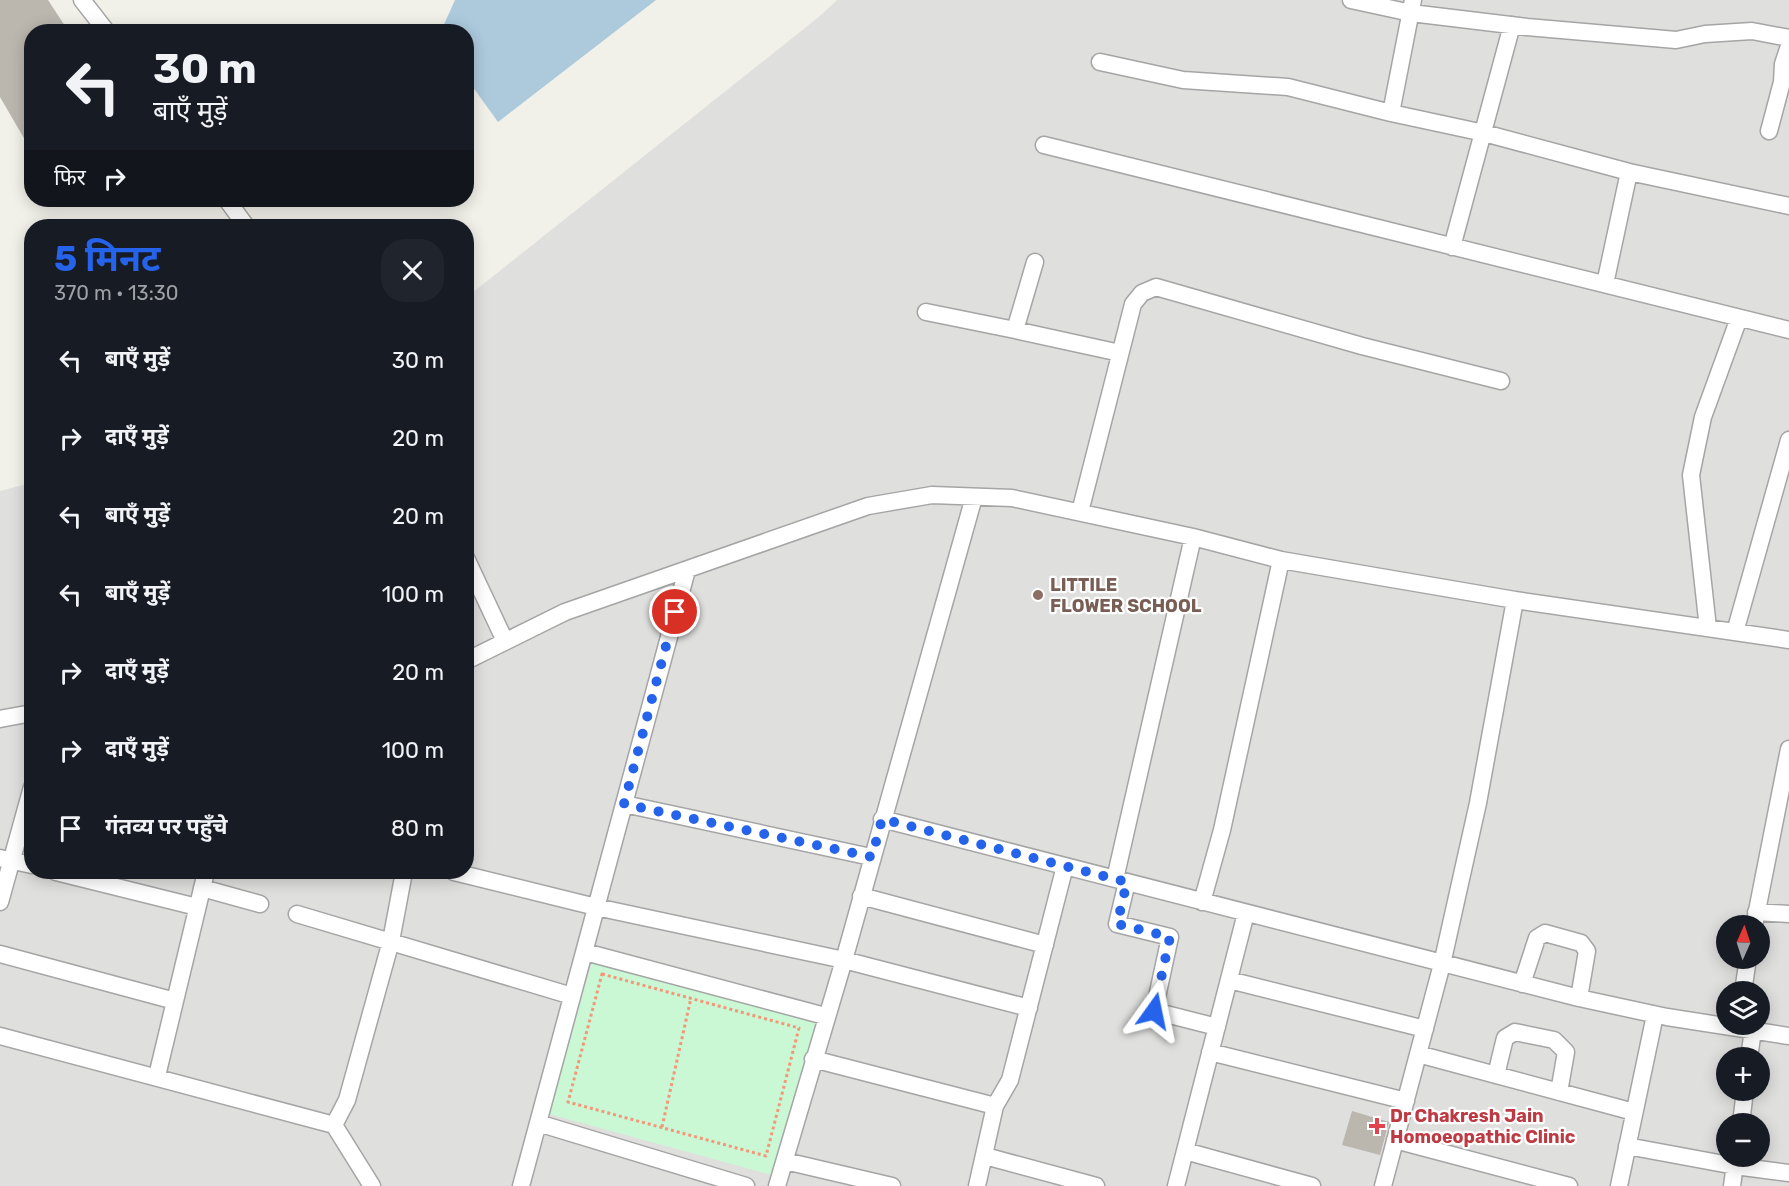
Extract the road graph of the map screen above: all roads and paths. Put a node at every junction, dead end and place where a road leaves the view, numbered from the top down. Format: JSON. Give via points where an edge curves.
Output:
{"nodes":[{"id":1,"x":82,"y":0,"type":"edge"},
{"id":2,"x":1351,"y":0,"type":"edge"},
{"id":3,"x":1412,"y":7,"type":"edge"},
{"id":4,"x":101,"y":24,"type":"edge"},
{"id":5,"x":1512,"y":25,"type":"junction"},
{"id":6,"x":1789,"y":39,"type":"edge"},
{"id":7,"x":1789,"y":46,"type":"edge"},
{"id":8,"x":1100,"y":62,"type":"dead end"},
{"id":9,"x":1391,"y":112,"type":"junction"},
{"id":10,"x":1768,"y":131,"type":"dead end"},
{"id":11,"x":1484,"y":133,"type":"junction"},
{"id":12,"x":1044,"y":145,"type":"dead end"},
{"id":13,"x":1629,"y":172,"type":"junction"},
{"id":14,"x":1789,"y":206,"type":"edge"},
{"id":15,"x":1452,"y":247,"type":"junction"},
{"id":16,"x":1035,"y":262,"type":"dead end"},
{"id":17,"x":1605,"y":284,"type":"junction"},
{"id":18,"x":926,"y":312,"type":"dead end"},
{"id":19,"x":1739,"y":318,"type":"junction"},
{"id":20,"x":1015,"y":330,"type":"junction"},
{"id":21,"x":1789,"y":330,"type":"edge"},
{"id":22,"x":1120,"y":352,"type":"junction"},
{"id":23,"x":1501,"y":381,"type":"dead end"},
{"id":24,"x":1789,"y":440,"type":"edge"},
{"id":25,"x":974,"y":497,"type":"junction"},
{"id":26,"x":1782,"y":497,"type":"edge"},
{"id":27,"x":1080,"y":512,"type":"junction"},
{"id":28,"x":1193,"y":537,"type":"junction"},
{"id":29,"x":1281,"y":560,"type":"junction"},
{"id":30,"x":687,"y":570,"type":"junction"},
{"id":31,"x":474,"y":575,"type":"edge"},
{"id":32,"x":1515,"y":600,"type":"junction"},
{"id":33,"x":1708,"y":628,"type":"junction"},
{"id":34,"x":1735,"y":632,"type":"junction"},
{"id":35,"x":1789,"y":640,"type":"edge"},
{"id":36,"x":505,"y":641,"type":"junction"},
{"id":37,"x":474,"y":656,"type":"edge"},
{"id":38,"x":24,"y":714,"type":"edge"},
{"id":39,"x":0,"y":719,"type":"edge"},
{"id":40,"x":1789,"y":749,"type":"edge"},
{"id":41,"x":624,"y":804,"type":"junction"},
{"id":42,"x":24,"y":809,"type":"edge"},
{"id":43,"x":882,"y":819,"type":"junction"},
{"id":44,"x":872,"y":857,"type":"junction"},
{"id":45,"x":6,"y":859,"type":"edge"},
{"id":46,"x":24,"y":863,"type":"edge"},
{"id":47,"x":1065,"y":866,"type":"junction"},
{"id":48,"x":474,"y":877,"type":"edge"},
{"id":49,"x":84,"y":879,"type":"edge"},
{"id":50,"x":403,"y":879,"type":"edge"},
{"id":51,"x":204,"y":880,"type":"edge"},
{"id":52,"x":1121,"y":881,"type":"junction"},
{"id":53,"x":861,"y":896,"type":"junction"},
{"id":54,"x":0,"y":902,"type":"edge"},
{"id":55,"x":1202,"y":902,"type":"junction"},
{"id":56,"x":260,"y":904,"type":"dead end"},
{"id":57,"x":197,"y":907,"type":"junction"},
{"id":58,"x":597,"y":907,"type":"junction"},
{"id":59,"x":1246,"y":913,"type":"junction"},
{"id":60,"x":297,"y":914,"type":"dead end"},
{"id":61,"x":1789,"y":914,"type":"edge"},
{"id":62,"x":1756,"y":915,"type":"edge"},
{"id":63,"x":1770,"y":917,"type":"edge"},
{"id":64,"x":391,"y":941,"type":"junction"},
{"id":65,"x":1045,"y":945,"type":"junction"},
{"id":66,"x":585,"y":952,"type":"junction"},
{"id":67,"x":0,"y":954,"type":"edge"},
{"id":68,"x":844,"y":960,"type":"junction"},
{"id":69,"x":1442,"y":964,"type":"junction"},
{"id":70,"x":1229,"y":980,"type":"junction"},
{"id":71,"x":1522,"y":984,"type":"junction"},
{"id":72,"x":572,"y":996,"type":"junction"},
{"id":73,"x":691,"y":998,"type":"junction"},
{"id":74,"x":1579,"y":998,"type":"junction"},
{"id":75,"x":175,"y":1000,"type":"junction"},
{"id":76,"x":1029,"y":1008,"type":"junction"},
{"id":77,"x":1654,"y":1014,"type":"junction"},
{"id":78,"x":825,"y":1016,"type":"junction"},
{"id":79,"x":1716,"y":1023,"type":"edge"},
{"id":80,"x":1217,"y":1027,"type":"junction"},
{"id":81,"x":1425,"y":1029,"type":"junction"},
{"id":82,"x":1770,"y":1032,"type":"edge"},
{"id":83,"x":0,"y":1036,"type":"edge"},
{"id":84,"x":1789,"y":1036,"type":"edge"},
{"id":85,"x":1210,"y":1052,"type":"junction"},
{"id":86,"x":1418,"y":1054,"type":"junction"},
{"id":87,"x":813,"y":1059,"type":"junction"},
{"id":88,"x":1496,"y":1075,"type":"junction"},
{"id":89,"x":157,"y":1076,"type":"junction"},
{"id":90,"x":1559,"y":1092,"type":"junction"},
{"id":91,"x":1406,"y":1101,"type":"junction"},
{"id":92,"x":995,"y":1106,"type":"junction"},
{"id":93,"x":1634,"y":1112,"type":"junction"},
{"id":94,"x":538,"y":1123,"type":"junction"},
{"id":95,"x":334,"y":1125,"type":"junction"},
{"id":96,"x":662,"y":1127,"type":"junction"},
{"id":97,"x":1395,"y":1140,"type":"junction"},
{"id":98,"x":1628,"y":1146,"type":"junction"},
{"id":99,"x":1185,"y":1151,"type":"junction"},
{"id":100,"x":985,"y":1156,"type":"junction"},
{"id":101,"x":1716,"y":1158,"type":"edge"},
{"id":102,"x":785,"y":1161,"type":"junction"},
{"id":103,"x":1735,"y":1167,"type":"edge"},
{"id":104,"x":1762,"y":1167,"type":"edge"},
{"id":105,"x":1789,"y":1173,"type":"edge"},
{"id":106,"x":372,"y":1186,"type":"edge"},
{"id":107,"x":521,"y":1186,"type":"edge"},
{"id":108,"x":746,"y":1186,"type":"edge"},
{"id":109,"x":777,"y":1186,"type":"edge"},
{"id":110,"x":892,"y":1186,"type":"edge"},
{"id":111,"x":980,"y":1186,"type":"edge"},
{"id":112,"x":1096,"y":1186,"type":"edge"},
{"id":113,"x":1176,"y":1186,"type":"edge"},
{"id":114,"x":1312,"y":1186,"type":"edge"},
{"id":115,"x":1383,"y":1186,"type":"edge"},
{"id":116,"x":1569,"y":1186,"type":"edge"},
{"id":117,"x":1619,"y":1186,"type":"edge"},
{"id":118,"x":1732,"y":1186,"type":"edge"}],
"edges":[{"from":1,"to":4,"type":"street"},
{"from":2,"to":3,"type":"street"},
{"from":3,"to":5,"type":"street"},
{"from":3,"to":9,"type":"street"},
{"from":5,"to":6,"type":"street","via":[[1676,40],[1752,31]]},
{"from":5,"to":11,"type":"street"},
{"from":7,"to":10,"type":"street"},
{"from":8,"to":9,"type":"street","via":[[1183,80],[1288,87]]},
{"from":9,"to":11,"type":"street"},
{"from":11,"to":13,"type":"street"},
{"from":11,"to":15,"type":"street"},
{"from":12,"to":15,"type":"street"},
{"from":13,"to":14,"type":"street"},
{"from":13,"to":17,"type":"street"},
{"from":15,"to":17,"type":"street"},
{"from":16,"to":20,"type":"street"},
{"from":17,"to":19,"type":"street"},
{"from":18,"to":20,"type":"street"},
{"from":19,"to":21,"type":"street"},
{"from":19,"to":33,"type":"street","via":[[1703,417],[1691,474]]},
{"from":20,"to":22,"type":"street"},
{"from":22,"to":23,"type":"street","via":[[1133,304],[1142,293],[1156,287]]},
{"from":22,"to":27,"type":"street"},
{"from":24,"to":26,"type":"street"},
{"from":25,"to":27,"type":"street","via":[[1012,498]]},
{"from":25,"to":30,"type":"street","via":[[932,495],[868,506]]},
{"from":25,"to":43,"type":"street"},
{"from":26,"to":34,"type":"street"},
{"from":27,"to":28,"type":"street"},
{"from":28,"to":29,"type":"street"},
{"from":28,"to":52,"type":"street"},
{"from":29,"to":32,"type":"street"},
{"from":29,"to":55,"type":"street","via":[[1222,830]]},
{"from":30,"to":36,"type":"street","via":[[565,612]]},
{"from":30,"to":41,"type":"street"},
{"from":31,"to":36,"type":"street"},
{"from":32,"to":33,"type":"street"},
{"from":32,"to":69,"type":"street","via":[[1478,803]]},
{"from":33,"to":34,"type":"street"},
{"from":34,"to":35,"type":"street"},
{"from":36,"to":37,"type":"street"},
{"from":38,"to":39,"type":"street"},
{"from":40,"to":62,"type":"street"},
{"from":41,"to":44,"type":"street"},
{"from":41,"to":58,"type":"street"},
{"from":42,"to":45,"type":"street"},
{"from":43,"to":44,"type":"street"},
{"from":43,"to":47,"type":"street"},
{"from":44,"to":53,"type":"street"},
{"from":45,"to":46,"type":"street"},
{"from":45,"to":54,"type":"street"},
{"from":47,"to":52,"type":"street"},
{"from":47,"to":65,"type":"street"},
{"from":48,"to":58,"type":"street"},
{"from":49,"to":57,"type":"street"},
{"from":50,"to":64,"type":"street"},
{"from":51,"to":56,"type":"street"},
{"from":51,"to":57,"type":"street"},
{"from":52,"to":55,"type":"street"},
{"from":52,"to":80,"type":"street","via":[[1117,924],[1170,937],[1154,1011]]},
{"from":53,"to":65,"type":"street"},
{"from":53,"to":68,"type":"street"},
{"from":55,"to":59,"type":"street"},
{"from":57,"to":75,"type":"street"},
{"from":58,"to":66,"type":"street"},
{"from":58,"to":68,"type":"street"},
{"from":59,"to":69,"type":"street"},
{"from":59,"to":70,"type":"street"},
{"from":60,"to":64,"type":"street"},
{"from":61,"to":63,"type":"street"},
{"from":64,"to":72,"type":"street"},
{"from":64,"to":95,"type":"street","via":[[347,1100]]},
{"from":65,"to":76,"type":"street"},
{"from":66,"to":72,"type":"street"},
{"from":66,"to":78,"type":"street"},
{"from":67,"to":75,"type":"street"},
{"from":68,"to":76,"type":"street"},
{"from":68,"to":78,"type":"street"},
{"from":69,"to":71,"type":"street"},
{"from":69,"to":81,"type":"street"},
{"from":70,"to":80,"type":"street"},
{"from":70,"to":81,"type":"street"},
{"from":71,"to":74,"type":"street"},
{"from":71,"to":74,"type":"street","via":[[1537,938],[1545,933],[1581,943],[1587,951]]},
{"from":72,"to":94,"type":"street"},
{"from":73,"to":96,"type":"path"},
{"from":73,"to":96,"type":"path","via":[[602,974],[568,1102]]},
{"from":73,"to":96,"type":"path","via":[[800,1028],[766,1156]]},
{"from":74,"to":77,"type":"street"},
{"from":75,"to":89,"type":"street"},
{"from":76,"to":92,"type":"street","via":[[1010,1080]]},
{"from":77,"to":79,"type":"street"},
{"from":77,"to":93,"type":"street"},
{"from":78,"to":87,"type":"street"},
{"from":80,"to":85,"type":"street"},
{"from":81,"to":86,"type":"street"},
{"from":82,"to":84,"type":"street"},
{"from":83,"to":89,"type":"street"},
{"from":85,"to":91,"type":"street"},
{"from":85,"to":99,"type":"street"},
{"from":86,"to":88,"type":"street"},
{"from":86,"to":91,"type":"street"},
{"from":87,"to":92,"type":"street"},
{"from":87,"to":102,"type":"street"},
{"from":88,"to":90,"type":"street"},
{"from":88,"to":90,"type":"street","via":[[1505,1038],[1515,1032],[1554,1040],[1566,1052]]},
{"from":89,"to":95,"type":"street"},
{"from":90,"to":93,"type":"street"},
{"from":91,"to":97,"type":"street"},
{"from":92,"to":100,"type":"street"},
{"from":93,"to":98,"type":"street"},
{"from":94,"to":107,"type":"street"},
{"from":94,"to":108,"type":"street"},
{"from":95,"to":106,"type":"street"},
{"from":97,"to":115,"type":"street"},
{"from":97,"to":116,"type":"street"},
{"from":98,"to":101,"type":"street"},
{"from":98,"to":117,"type":"street"},
{"from":99,"to":113,"type":"street"},
{"from":99,"to":114,"type":"street"},
{"from":100,"to":111,"type":"street"},
{"from":100,"to":112,"type":"street"},
{"from":102,"to":109,"type":"street"},
{"from":102,"to":110,"type":"street"},
{"from":103,"to":118,"type":"street"},
{"from":104,"to":105,"type":"street"}]}
